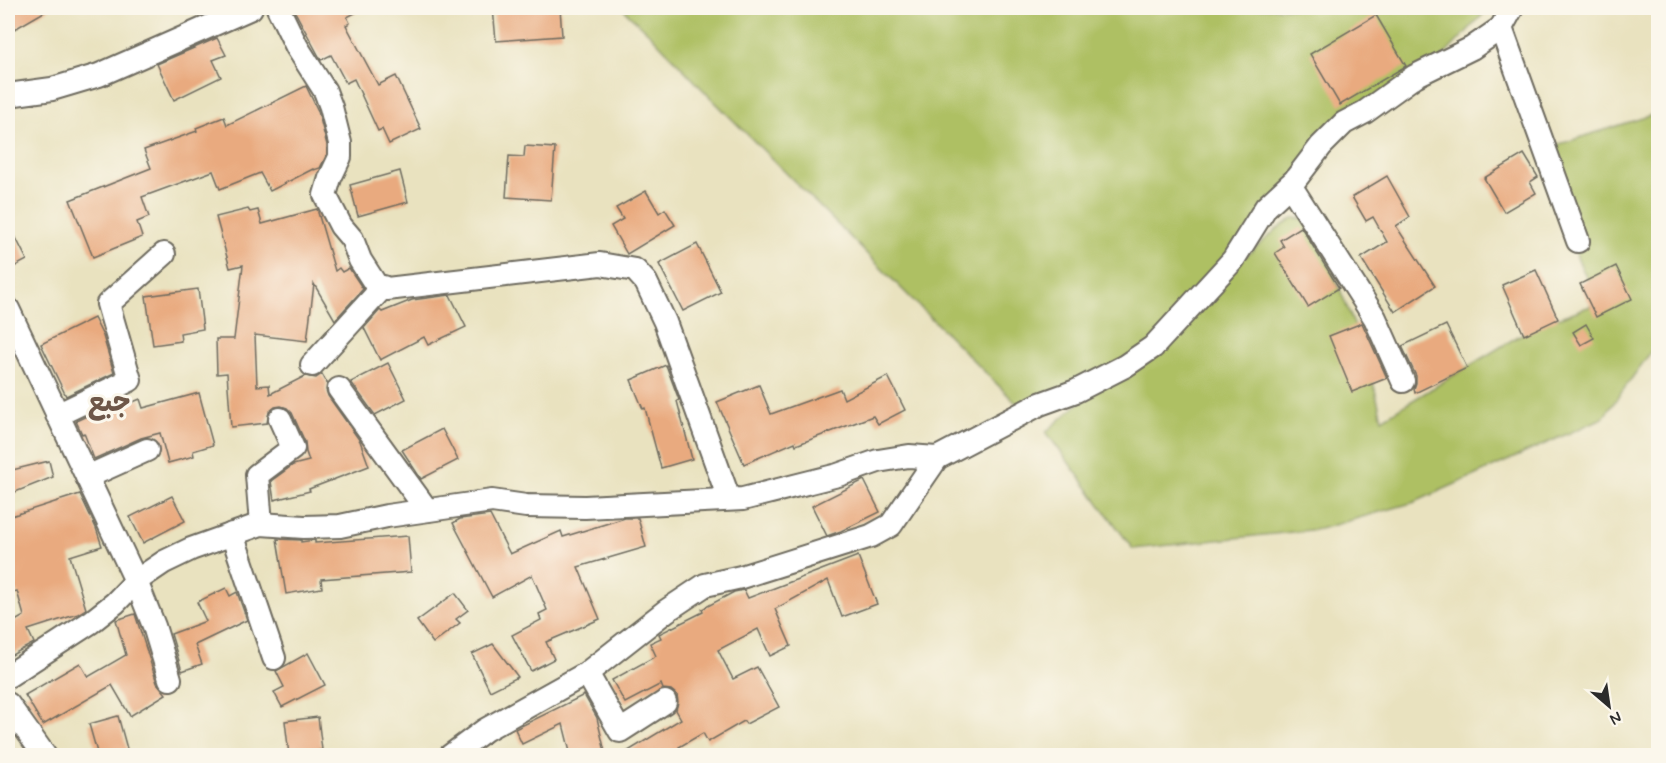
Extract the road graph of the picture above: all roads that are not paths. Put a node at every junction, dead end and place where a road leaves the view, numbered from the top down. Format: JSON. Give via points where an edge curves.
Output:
{"nodes":[{"id":1,"x":251,"y":8,"type":"edge"},
{"id":2,"x":278,"y":8,"type":"edge"},
{"id":3,"x":1512,"y":13,"type":"edge"},
{"id":4,"x":8,"y":95,"type":"edge"},
{"id":5,"x":1290,"y":185,"type":"junction"},
{"id":6,"x":1578,"y":241,"type":"dead end"},
{"id":7,"x":164,"y":254,"type":"dead end"},
{"id":8,"x":383,"y":287,"type":"junction"},
{"id":9,"x":8,"y":309,"type":"edge"},
{"id":10,"x":312,"y":365,"type":"dead end"},
{"id":11,"x":1403,"y":381,"type":"dead end"},
{"id":12,"x":339,"y":389,"type":"dead end"},
{"id":13,"x":57,"y":415,"type":"junction"},
{"id":14,"x":280,"y":419,"type":"dead end"},
{"id":15,"x":147,"y":450,"type":"dead end"},
{"id":16,"x":937,"y":458,"type":"junction"},
{"id":17,"x":87,"y":477,"type":"junction"},
{"id":18,"x":729,"y":499,"type":"junction"},
{"id":19,"x":427,"y":510,"type":"junction"},
{"id":20,"x":261,"y":524,"type":"junction"},
{"id":21,"x":232,"y":534,"type":"junction"},
{"id":22,"x":136,"y":581,"type":"junction"},
{"id":23,"x":274,"y":658,"type":"dead end"},
{"id":24,"x":587,"y":673,"type":"junction"},
{"id":25,"x":8,"y":675,"type":"edge"},
{"id":26,"x":170,"y":680,"type":"dead end"},
{"id":27,"x":665,"y":702,"type":"dead end"},
{"id":28,"x":8,"y":704,"type":"edge"},
{"id":29,"x":45,"y":756,"type":"edge"},
{"id":30,"x":450,"y":756,"type":"edge"}],
"edges":[{"from":1,"to":4,"type":"street","via":[[99,75],[52,89]]},
{"from":2,"to":8,"type":"street","via":[[332,107],[340,157],[325,195],[375,285]]},
{"from":3,"to":5,"type":"street","via":[[1472,48],[1415,76],[1344,123]]},
{"from":3,"to":6,"type":"street"},
{"from":5,"to":11,"type":"street","via":[[1375,318]]},
{"from":5,"to":16,"type":"street","via":[[1266,207],[1233,260],[1153,347],[1125,366],[1032,408]]},
{"from":7,"to":13,"type":"street","via":[[108,304],[130,380]]},
{"from":8,"to":10,"type":"street"},
{"from":8,"to":18,"type":"street","via":[[600,264],[635,270],[646,282],[665,322]]},
{"from":9,"to":13,"type":"street"},
{"from":12,"to":19,"type":"street"},
{"from":13,"to":17,"type":"street"},
{"from":14,"to":20,"type":"street","via":[[293,448],[257,475]]},
{"from":15,"to":17,"type":"street"},
{"from":16,"to":18,"type":"street","via":[[909,456],[878,461],[768,493]]},
{"from":16,"to":24,"type":"street","via":[[891,525],[871,536],[705,585]]},
{"from":17,"to":22,"type":"street"},
{"from":18,"to":19,"type":"street","via":[[585,507],[492,501]]},
{"from":19,"to":20,"type":"street","via":[[340,525]]},
{"from":20,"to":21,"type":"street"},
{"from":21,"to":22,"type":"street","via":[[164,562]]},
{"from":21,"to":23,"type":"street"},
{"from":22,"to":25,"type":"street","via":[[91,622]]},
{"from":22,"to":26,"type":"street"},
{"from":24,"to":27,"type":"street","via":[[620,731]]},
{"from":24,"to":30,"type":"street","via":[[485,730]]},
{"from":28,"to":29,"type":"street"}]}
